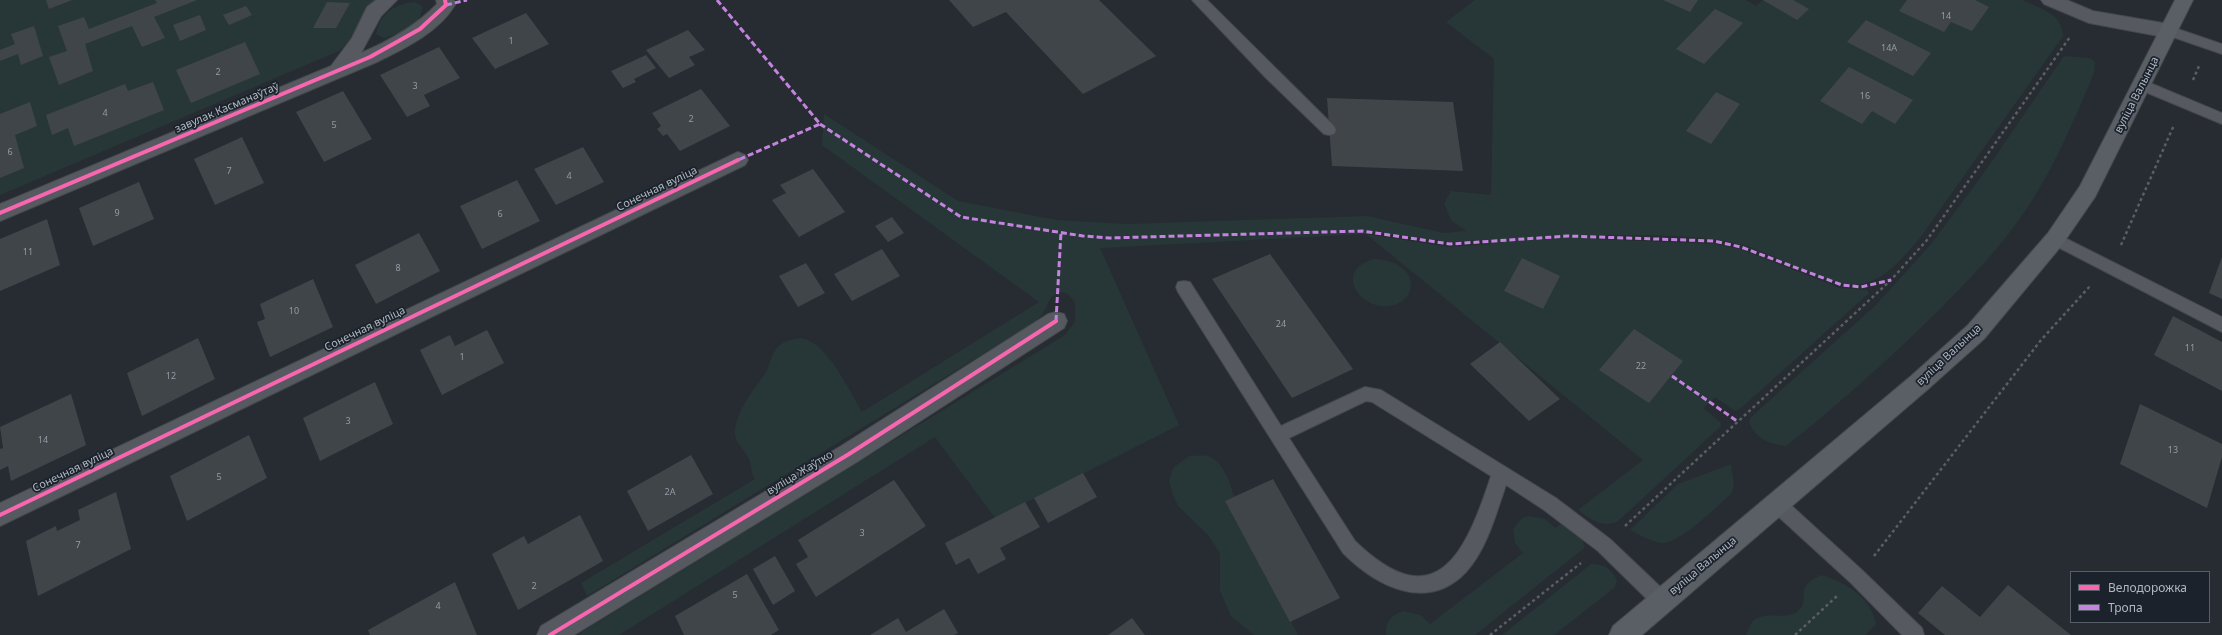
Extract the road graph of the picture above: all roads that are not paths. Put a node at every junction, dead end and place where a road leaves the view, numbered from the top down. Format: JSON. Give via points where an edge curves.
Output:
{"nodes":[{"id":1,"x":388,"y":0,"type":"edge"},
{"id":2,"x":445,"y":0,"type":"edge"},
{"id":3,"x":1199,"y":0,"type":"edge"},
{"id":4,"x":2050,"y":0,"type":"edge"},
{"id":5,"x":2184,"y":0,"type":"edge"},
{"id":6,"x":2169,"y":31,"type":"junction"},
{"id":7,"x":2222,"y":49,"type":"edge"},
{"id":8,"x":337,"y":71,"type":"junction"},
{"id":9,"x":2143,"y":85,"type":"junction"},
{"id":10,"x":2222,"y":119,"type":"edge"},
{"id":11,"x":1329,"y":130,"type":"dead end"},
{"id":12,"x":738,"y":160,"type":"dead end"},
{"id":13,"x":0,"y":213,"type":"edge"},
{"id":14,"x":2055,"y":239,"type":"junction"},
{"id":15,"x":1184,"y":287,"type":"dead end"},
{"id":16,"x":1056,"y":321,"type":"dead end"},
{"id":17,"x":2222,"y":325,"type":"edge"},
{"id":18,"x":1278,"y":435,"type":"junction"},
{"id":19,"x":1501,"y":472,"type":"junction"},
{"id":20,"x":1776,"y":503,"type":"junction"},
{"id":21,"x":0,"y":515,"type":"edge"},
{"id":22,"x":1662,"y":601,"type":"junction"},
{"id":23,"x":550,"y":635,"type":"edge"},
{"id":24,"x":1622,"y":635,"type":"edge"},
{"id":25,"x":1915,"y":635,"type":"edge"}],
"edges":[{"from":1,"to":8,"type":"street","name":"завулак Касманаўтаў","via":[[374,12],[360,41]]},
{"from":2,"to":8,"type":"street","name":"завулак Касманаўтаў","via":[[446,5],[434,21],[409,38]]},
{"from":3,"to":11,"type":"lane"},
{"from":4,"to":6,"type":"street","via":[[2089,17]]},
{"from":5,"to":6,"type":"main road","name":"вуліца Валынца"},
{"from":6,"to":7,"type":"lane"},
{"from":6,"to":9,"type":"main road","name":"вуліца Валынца"},
{"from":8,"to":13,"type":"street","name":"завулак Касманаўтаў"},
{"from":9,"to":10,"type":"lane"},
{"from":9,"to":14,"type":"main road","name":"вуліца Валынца","via":[[2088,191]]},
{"from":12,"to":21,"type":"street","name":"Сонечная вуліца"},
{"from":14,"to":17,"type":"lane"},
{"from":14,"to":20,"type":"main road","name":"вуліца Валынца","via":[[1976,332]]},
{"from":15,"to":18,"type":"lane"},
{"from":16,"to":23,"type":"street","name":"вуліца Жаўтко","via":[[849,454]]},
{"from":18,"to":19,"type":"lane","via":[[1365,394],[1375,395]]},
{"from":18,"to":19,"type":"lane","via":[[1350,546],[1367,565],[1390,579],[1416,585],[1438,582],[1458,570],[1473,548],[1484,523]]},
{"from":19,"to":22,"type":"lane","via":[[1550,504],[1604,545]]},
{"from":20,"to":22,"type":"main road","name":"вуліца Валынца"},
{"from":20,"to":25,"type":"lane","via":[[1857,577]]},
{"from":22,"to":24,"type":"main road","name":"вуліца Валынца"}]}
